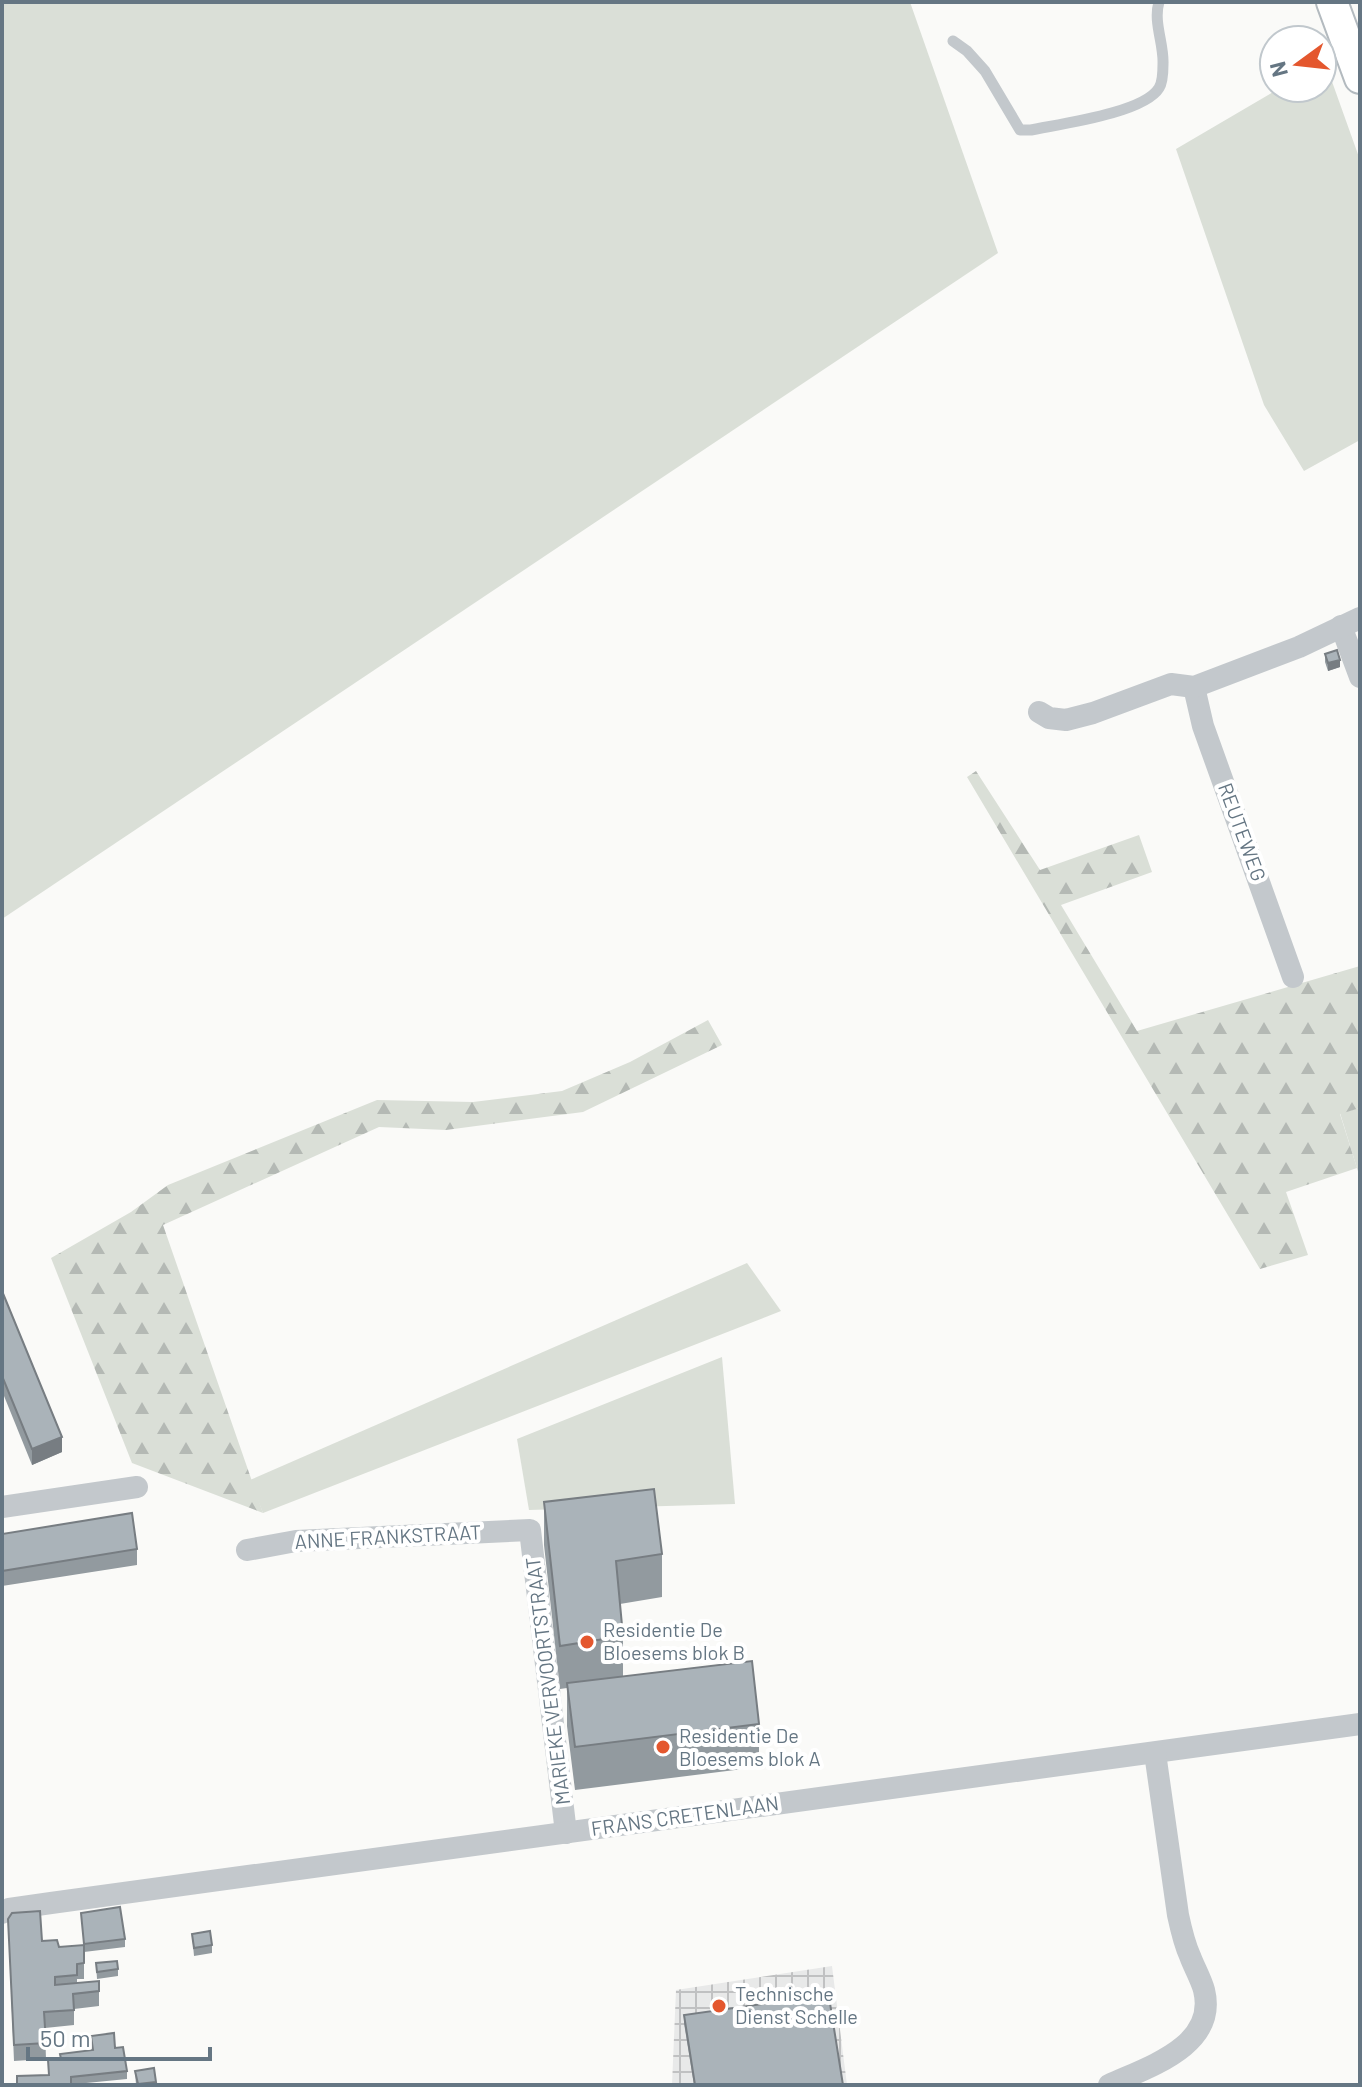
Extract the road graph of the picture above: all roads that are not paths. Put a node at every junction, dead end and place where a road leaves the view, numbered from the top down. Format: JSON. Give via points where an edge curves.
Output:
{"nodes":[{"id":1,"x":1159,"y":2,"type":"edge"},
{"id":2,"x":1332,"y":2,"type":"edge"},
{"id":3,"x":953,"y":41,"type":"dead end"},
{"id":4,"x":1360,"y":78,"type":"edge"},
{"id":5,"x":1351,"y":622,"type":"edge"},
{"id":6,"x":1360,"y":677,"type":"edge"},
{"id":7,"x":1194,"y":687,"type":"junction"},
{"id":8,"x":1039,"y":712,"type":"dead end"},
{"id":9,"x":1293,"y":977,"type":"dead end"},
{"id":10,"x":137,"y":1487,"type":"dead end"},
{"id":11,"x":4,"y":1501,"type":"edge"},
{"id":12,"x":530,"y":1530,"type":"joint"},
{"id":13,"x":247,"y":1550,"type":"dead end"},
{"id":14,"x":1360,"y":1724,"type":"edge"},
{"id":15,"x":1155,"y":1753,"type":"junction"},
{"id":16,"x":566,"y":1833,"type":"junction"},
{"id":17,"x":4,"y":1907,"type":"edge"},
{"id":18,"x":1109,"y":2085,"type":"edge"}],
"edges":[{"from":1,"to":3,"type":"lane","via":[[1163,60],[1161,86],[1153,96],[1130,109],[1031,130],[1020,130],[985,71]]},
{"from":2,"to":4,"type":"street"},
{"from":5,"to":6,"type":"street"},
{"from":5,"to":7,"type":"street"},
{"from":7,"to":8,"type":"street","via":[[1171,684],[1066,720]]},
{"from":7,"to":9,"type":"street","name":"REUTEWEG","via":[[1203,726]]},
{"from":10,"to":11,"type":"street"},
{"from":12,"to":13,"type":"street","name":"ANNE FRANKSTRAAT","via":[[296,1541]]},
{"from":12,"to":16,"type":"street","name":"MARIEKE VERVOORTSTRAAT"},
{"from":14,"to":15,"type":"street","name":"FRANS CRETENLAAN"},
{"from":15,"to":16,"type":"street","name":"FRANS CRETENLAAN"},
{"from":15,"to":18,"type":"street","via":[[1178,1915],[1207,2003],[1197,2033],[1180,2051]]},
{"from":16,"to":17,"type":"street","name":"FRANS CRETENLAAN"}]}
